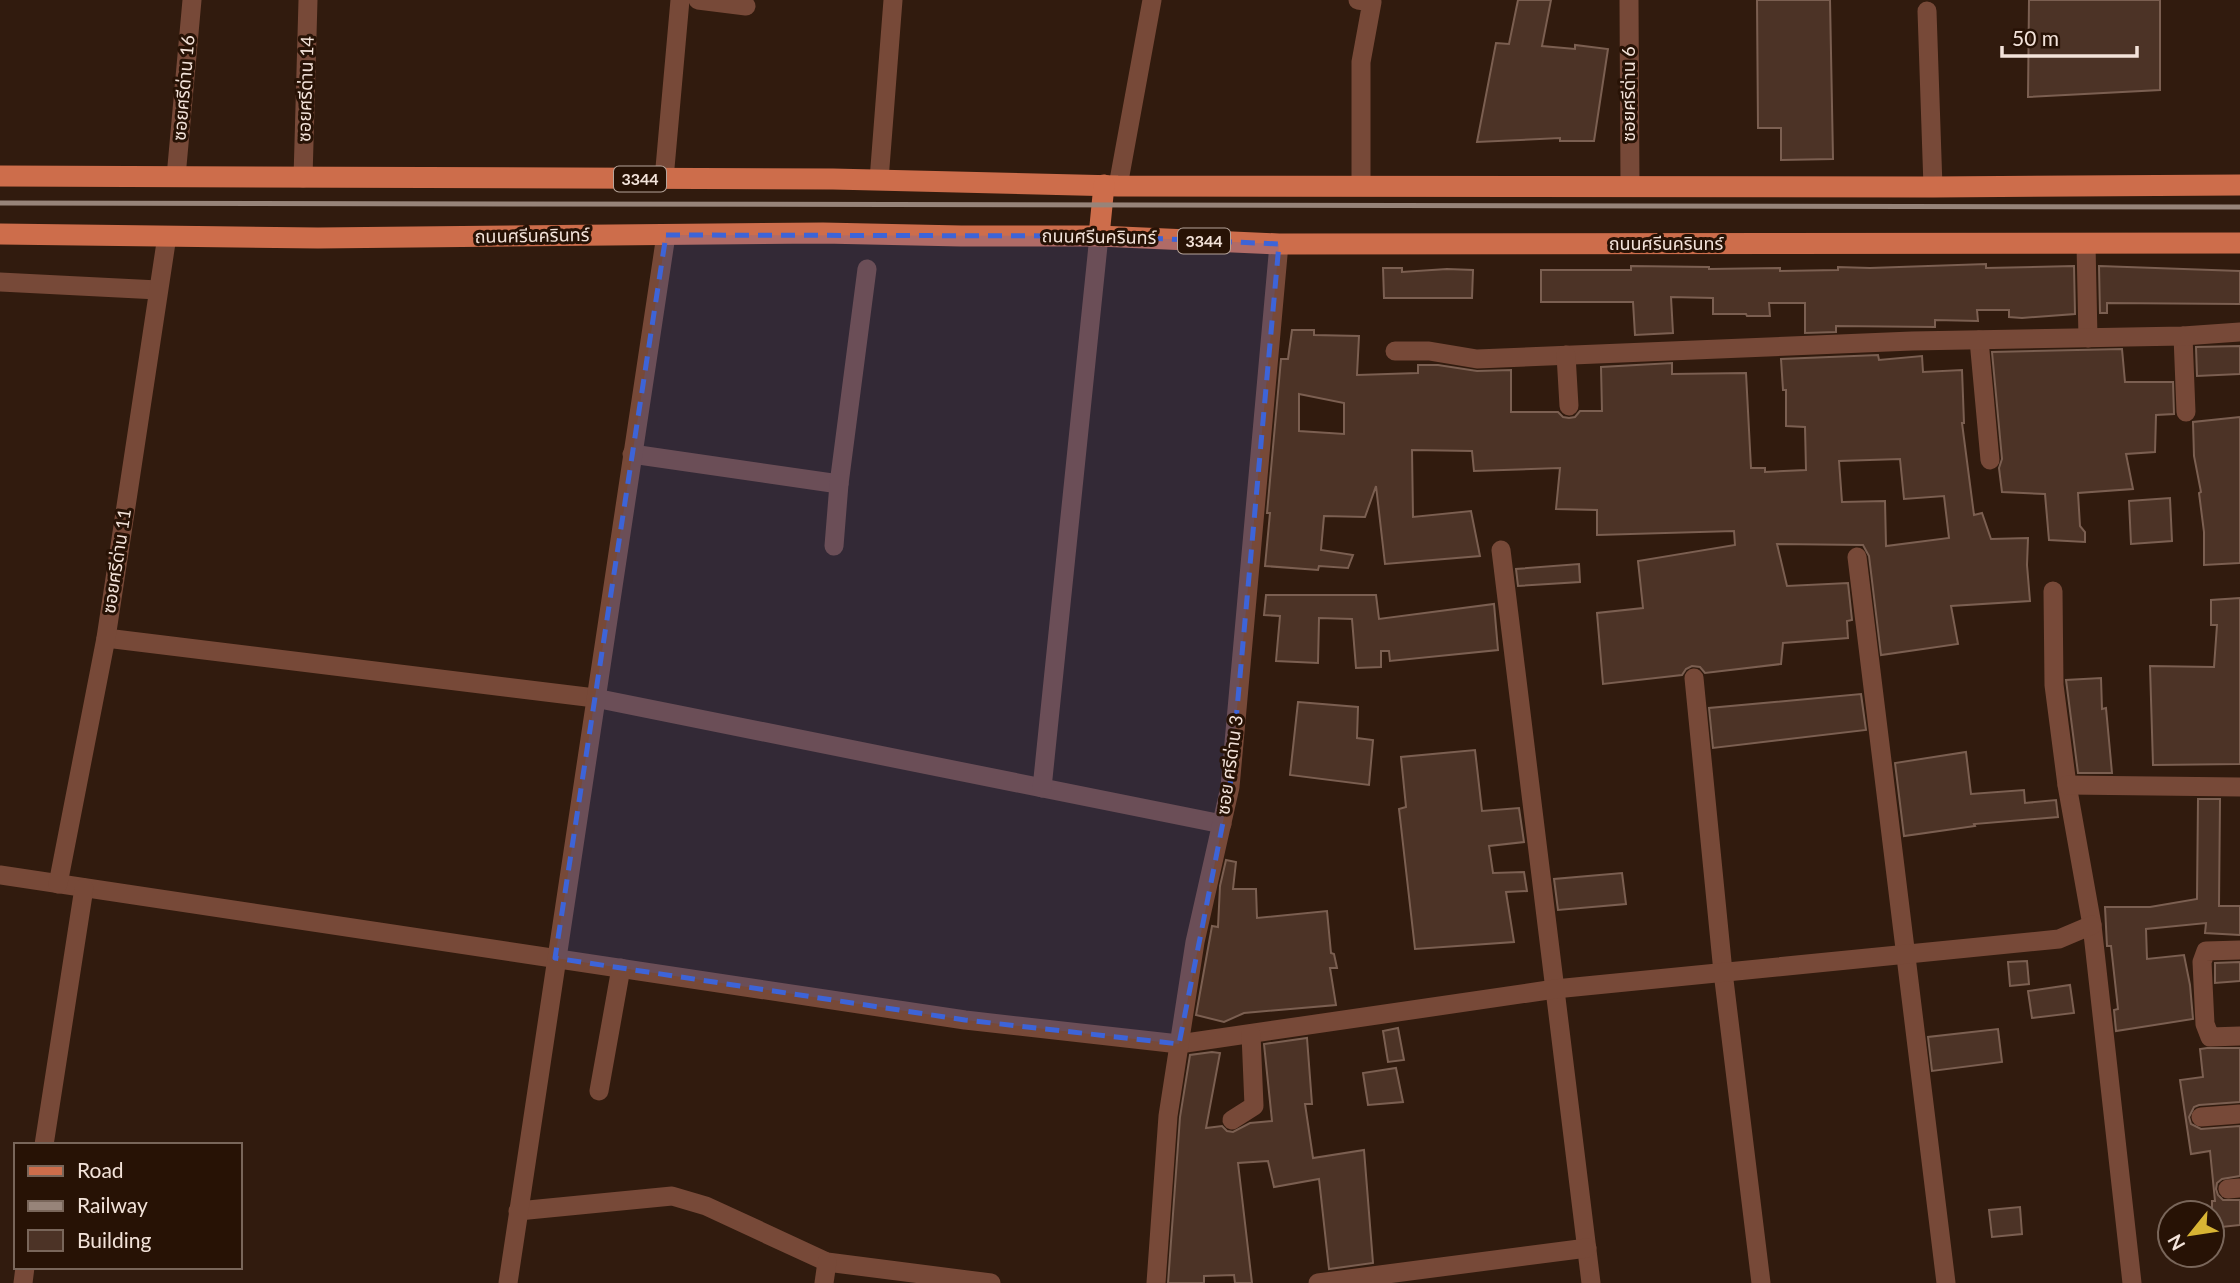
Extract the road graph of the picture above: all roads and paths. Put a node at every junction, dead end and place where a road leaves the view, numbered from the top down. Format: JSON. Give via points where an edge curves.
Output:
{"nodes":[{"id":1,"x":192,"y":0,"type":"edge"},
{"id":2,"x":308,"y":0,"type":"edge"},
{"id":3,"x":680,"y":0,"type":"edge"},
{"id":4,"x":698,"y":0,"type":"edge"},
{"id":5,"x":893,"y":0,"type":"edge"},
{"id":6,"x":1152,"y":0,"type":"edge"},
{"id":7,"x":1629,"y":0,"type":"edge"},
{"id":8,"x":1368,"y":1,"type":"edge"},
{"id":9,"x":746,"y":6,"type":"dead end"},
{"id":10,"x":1927,"y":11,"type":"dead end"},
{"id":11,"x":0,"y":176,"type":"edge"},
{"id":12,"x":176,"y":177,"type":"junction"},
{"id":13,"x":303,"y":178,"type":"junction"},
{"id":14,"x":664,"y":179,"type":"junction"},
{"id":15,"x":879,"y":180,"type":"junction"},
{"id":16,"x":2240,"y":185,"type":"edge"},
{"id":17,"x":1111,"y":186,"type":"junction"},
{"id":18,"x":1361,"y":186,"type":"junction"},
{"id":19,"x":1630,"y":187,"type":"junction"},
{"id":20,"x":1933,"y":187,"type":"junction"},
{"id":21,"x":0,"y":234,"type":"edge"},
{"id":22,"x":666,"y":235,"type":"junction"},
{"id":23,"x":167,"y":236,"type":"junction"},
{"id":24,"x":1099,"y":236,"type":"junction"},
{"id":25,"x":2240,"y":243,"type":"edge"},
{"id":26,"x":1279,"y":244,"type":"junction"},
{"id":27,"x":2085,"y":244,"type":"junction"},
{"id":28,"x":867,"y":269,"type":"dead end"},
{"id":29,"x":0,"y":282,"type":"edge"},
{"id":30,"x":158,"y":290,"type":"junction"},
{"id":31,"x":2240,"y":332,"type":"edge"},
{"id":32,"x":2183,"y":336,"type":"junction"},
{"id":33,"x":2088,"y":338,"type":"junction"},
{"id":34,"x":1979,"y":340,"type":"junction"},
{"id":35,"x":1395,"y":351,"type":"dead end"},
{"id":36,"x":1566,"y":355,"type":"junction"},
{"id":37,"x":1569,"y":405,"type":"dead end"},
{"id":38,"x":2186,"y":412,"type":"dead end"},
{"id":39,"x":632,"y":454,"type":"junction"},
{"id":40,"x":1990,"y":460,"type":"dead end"},
{"id":41,"x":839,"y":484,"type":"junction"},
{"id":42,"x":834,"y":546,"type":"dead end"},
{"id":43,"x":1501,"y":550,"type":"dead end"},
{"id":44,"x":1857,"y":557,"type":"dead end"},
{"id":45,"x":2053,"y":591,"type":"dead end"},
{"id":46,"x":106,"y":638,"type":"junction"},
{"id":47,"x":1694,"y":678,"type":"dead end"},
{"id":48,"x":595,"y":698,"type":"junction"},
{"id":49,"x":2067,"y":785,"type":"junction"},
{"id":50,"x":2240,"y":787,"type":"edge"},
{"id":51,"x":1042,"y":788,"type":"junction"},
{"id":52,"x":1222,"y":824,"type":"junction"},
{"id":53,"x":0,"y":875,"type":"edge"},
{"id":54,"x":58,"y":884,"type":"junction"},
{"id":55,"x":84,"y":888,"type":"junction"},
{"id":56,"x":2092,"y":925,"type":"junction"},
{"id":57,"x":2240,"y":950,"type":"edge"},
{"id":58,"x":1907,"y":954,"type":"junction"},
{"id":59,"x":555,"y":958,"type":"junction"},
{"id":60,"x":621,"y":968,"type":"junction"},
{"id":61,"x":1723,"y":972,"type":"junction"},
{"id":62,"x":1555,"y":989,"type":"junction"},
{"id":63,"x":1251,"y":1034,"type":"junction"},
{"id":64,"x":2240,"y":1035,"type":"edge"},
{"id":65,"x":1179,"y":1044,"type":"junction"},
{"id":66,"x":599,"y":1090,"type":"dead end"},
{"id":67,"x":2240,"y":1114,"type":"edge"},
{"id":68,"x":2202,"y":1117,"type":"dead end"},
{"id":69,"x":1232,"y":1120,"type":"dead end"},
{"id":70,"x":44,"y":1143,"type":"edge"},
{"id":71,"x":518,"y":1211,"type":"junction"},
{"id":72,"x":1587,"y":1248,"type":"junction"},
{"id":73,"x":827,"y":1262,"type":"junction"},
{"id":74,"x":508,"y":1283,"type":"edge"},
{"id":75,"x":824,"y":1283,"type":"edge"},
{"id":76,"x":991,"y":1283,"type":"edge"},
{"id":77,"x":1156,"y":1283,"type":"edge"},
{"id":78,"x":1318,"y":1283,"type":"edge"},
{"id":79,"x":1591,"y":1283,"type":"edge"},
{"id":80,"x":1761,"y":1283,"type":"edge"},
{"id":81,"x":1946,"y":1283,"type":"edge"},
{"id":82,"x":2132,"y":1283,"type":"edge"}],
"edges":[{"from":1,"to":12,"type":"street","name":"ซอยศรีด่าน 16"},
{"from":2,"to":13,"type":"street","name":"ซอยศรีด่าน 14"},
{"from":3,"to":14,"type":"street"},
{"from":4,"to":9,"type":"street"},
{"from":5,"to":15,"type":"street"},
{"from":6,"to":17,"type":"street"},
{"from":7,"to":19,"type":"street","name":"ซอยศรีด่าน 6"},
{"from":8,"to":18,"type":"street","via":[[1361,62]]},
{"from":10,"to":20,"type":"street"},
{"from":11,"to":12,"type":"main road","number":"3344"},
{"from":12,"to":13,"type":"main road","number":"3344"},
{"from":13,"to":14,"type":"main road","number":"3344"},
{"from":14,"to":15,"type":"main road","number":"3344"},
{"from":15,"to":17,"type":"main road","number":"3344"},
{"from":16,"to":20,"type":"main road","number":"3344"},
{"from":17,"to":18,"type":"main road","number":"3344"},
{"from":17,"to":24,"type":"main road"},
{"from":18,"to":19,"type":"main road","number":"3344"},
{"from":19,"to":20,"type":"main road","number":"3344"},
{"from":21,"to":23,"type":"main road","name":"ถนนศรีนครินทร์","number":"3344"},
{"from":22,"to":23,"type":"main road","name":"ถนนศรีนครินทร์","number":"3344"},
{"from":22,"to":24,"type":"main road","name":"ถนนศรีนครินทร์","number":"3344"},
{"from":22,"to":39,"type":"street"},
{"from":23,"to":30,"type":"street","name":"ซอยศรีด่าน 11"},
{"from":24,"to":26,"type":"main road","name":"ถนนศรีนครินทร์","number":"3344"},
{"from":24,"to":51,"type":"street"},
{"from":25,"to":27,"type":"main road","name":"ถนนศรีนครินทร์","number":"3344"},
{"from":26,"to":27,"type":"main road","name":"ถนนศรีนครินทร์","number":"3344"},
{"from":26,"to":52,"type":"street","name":"ซอย ศรีด่าน 3","via":[[1230,787]]},
{"from":27,"to":33,"type":"street"},
{"from":28,"to":41,"type":"street"},
{"from":29,"to":30,"type":"street"},
{"from":30,"to":46,"type":"street","name":"ซอยศรีด่าน 11"},
{"from":31,"to":32,"type":"street"},
{"from":32,"to":33,"type":"street"},
{"from":32,"to":38,"type":"street"},
{"from":33,"to":34,"type":"street"},
{"from":34,"to":36,"type":"street"},
{"from":34,"to":40,"type":"street"},
{"from":35,"to":36,"type":"street","via":[[1477,359]]},
{"from":36,"to":37,"type":"street"},
{"from":39,"to":41,"type":"street"},
{"from":39,"to":48,"type":"street"},
{"from":41,"to":42,"type":"street"},
{"from":43,"to":62,"type":"street"},
{"from":44,"to":58,"type":"street"},
{"from":45,"to":49,"type":"street","via":[[2054,685]]},
{"from":46,"to":48,"type":"street"},
{"from":46,"to":54,"type":"street","name":"ซอยศรีด่าน 11"},
{"from":47,"to":61,"type":"street"},
{"from":48,"to":51,"type":"street"},
{"from":48,"to":59,"type":"street"},
{"from":49,"to":50,"type":"street"},
{"from":49,"to":56,"type":"street"},
{"from":51,"to":52,"type":"street"},
{"from":52,"to":65,"type":"street","name":"ซอย ศรีด่าน 3","via":[[1195,942]]},
{"from":53,"to":54,"type":"street"},
{"from":54,"to":55,"type":"street"},
{"from":55,"to":59,"type":"street"},
{"from":55,"to":70,"type":"street"},
{"from":56,"to":58,"type":"street","via":[[2059,939]]},
{"from":56,"to":82,"type":"street"},
{"from":57,"to":64,"type":"street","via":[[2206,951],[2202,962],[2205,1024],[2210,1037]]},
{"from":58,"to":61,"type":"street"},
{"from":58,"to":81,"type":"street"},
{"from":59,"to":60,"type":"street"},
{"from":59,"to":71,"type":"street"},
{"from":60,"to":65,"type":"street","via":[[965,1020]]},
{"from":60,"to":66,"type":"street"},
{"from":61,"to":62,"type":"street"},
{"from":61,"to":80,"type":"street"},
{"from":62,"to":63,"type":"street"},
{"from":62,"to":72,"type":"street"},
{"from":63,"to":65,"type":"street"},
{"from":63,"to":69,"type":"street","via":[[1254,1106]]},
{"from":65,"to":77,"type":"street","name":"ซอย ศรีด่าน 3","via":[[1168,1116]]},
{"from":67,"to":68,"type":"street"},
{"from":71,"to":73,"type":"street","via":[[672,1196],[706,1206]]},
{"from":71,"to":74,"type":"street"},
{"from":72,"to":78,"type":"street"},
{"from":72,"to":79,"type":"street"},
{"from":73,"to":75,"type":"street"},
{"from":73,"to":76,"type":"street"}]}
